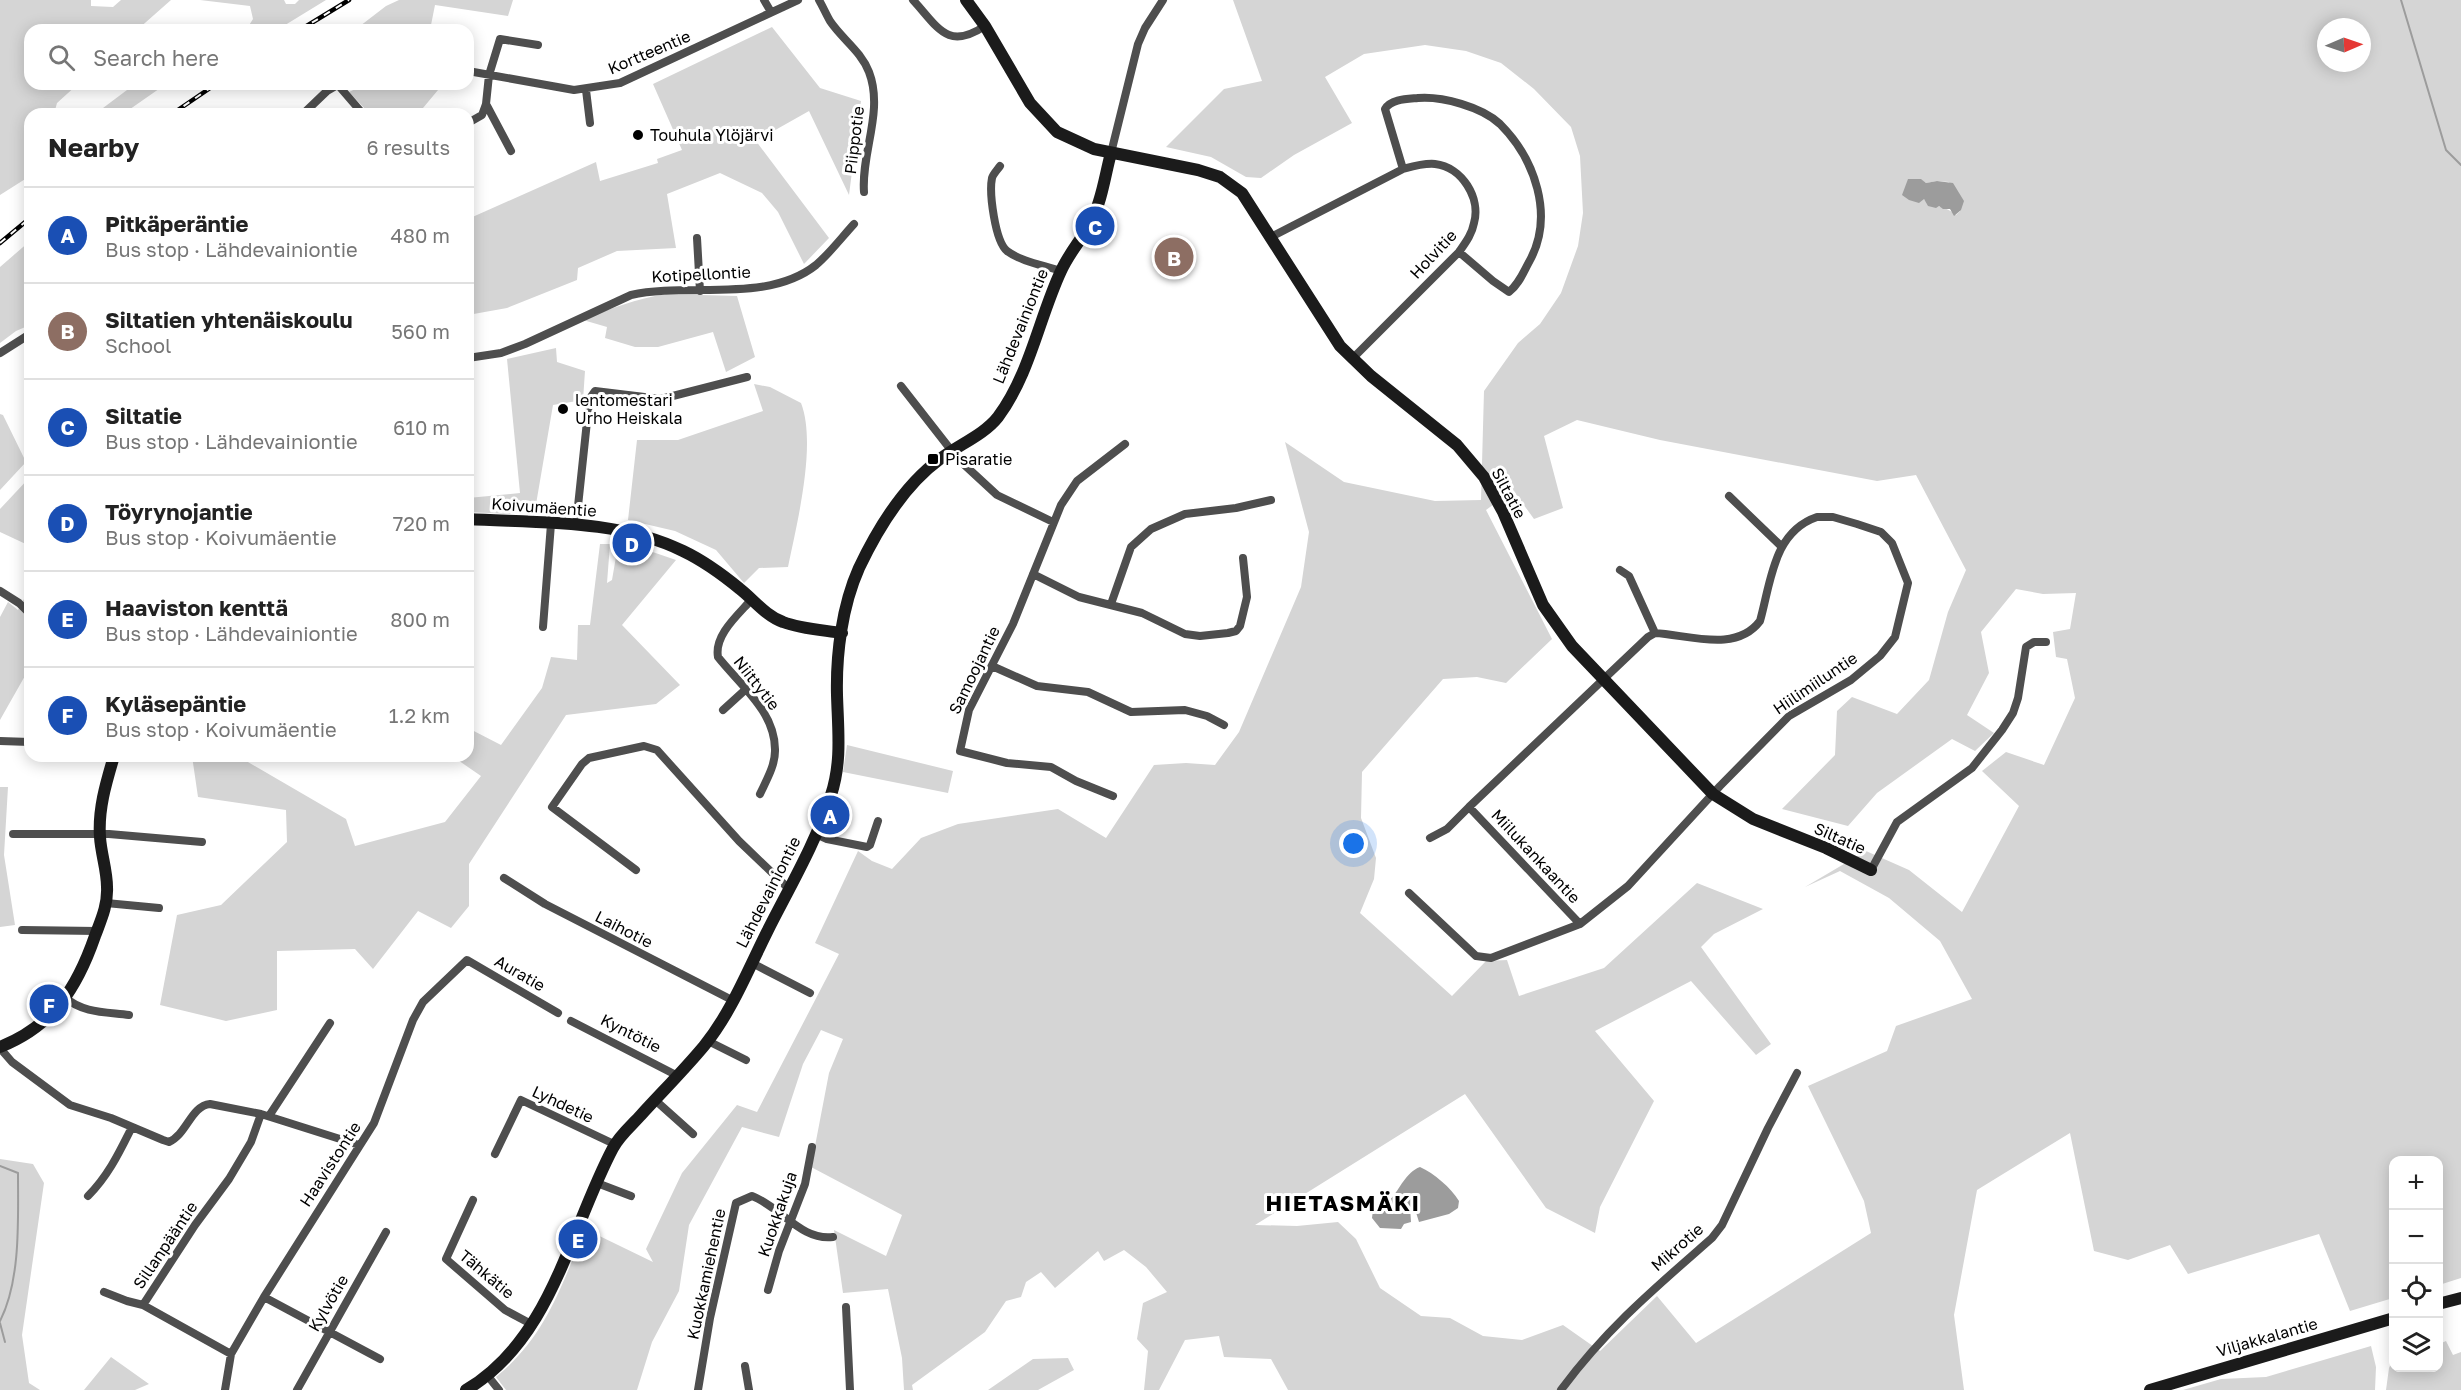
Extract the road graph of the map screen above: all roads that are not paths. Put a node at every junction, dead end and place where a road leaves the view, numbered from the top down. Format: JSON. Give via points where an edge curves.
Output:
{"nodes":[{"id":1,"x":764,"y":0,"type":"edge"},
{"id":2,"x":798,"y":0,"type":"edge"},
{"id":3,"x":819,"y":0,"type":"edge"},
{"id":4,"x":913,"y":0,"type":"edge"},
{"id":5,"x":966,"y":0,"type":"edge"},
{"id":6,"x":1163,"y":0,"type":"edge"},
{"id":7,"x":771,"y":12,"type":"junction"},
{"id":8,"x":985,"y":26,"type":"junction"},
{"id":9,"x":538,"y":45,"type":"dead end"},
{"id":10,"x":474,"y":72,"type":"edge"},
{"id":11,"x":489,"y":75,"type":"junction"},
{"id":12,"x":329,"y":90,"type":"edge"},
{"id":13,"x":343,"y":90,"type":"edge"},
{"id":14,"x":586,"y":90,"type":"junction"},
{"id":15,"x":486,"y":104,"type":"junction"},
{"id":16,"x":309,"y":108,"type":"edge"},
{"id":17,"x":358,"y":108,"type":"edge"},
{"id":18,"x":474,"y":120,"type":"edge"},
{"id":19,"x":590,"y":123,"type":"dead end"},
{"id":20,"x":511,"y":151,"type":"dead end"},
{"id":21,"x":1111,"y":153,"type":"junction"},
{"id":22,"x":1000,"y":166,"type":"dead end"},
{"id":23,"x":1403,"y":169,"type":"junction"},
{"id":24,"x":864,"y":192,"type":"dead end"},
{"id":25,"x":854,"y":224,"type":"dead end"},
{"id":26,"x":1271,"y":237,"type":"junction"},
{"id":27,"x":697,"y":238,"type":"dead end"},
{"id":28,"x":1460,"y":252,"type":"junction"},
{"id":29,"x":1061,"y":271,"type":"junction"},
{"id":30,"x":700,"y":291,"type":"junction"},
{"id":31,"x":24,"y":338,"type":"edge"},
{"id":32,"x":0,"y":353,"type":"edge"},
{"id":33,"x":474,"y":357,"type":"edge"},
{"id":34,"x":1353,"y":358,"type":"junction"},
{"id":35,"x":747,"y":377,"type":"dead end"},
{"id":36,"x":901,"y":386,"type":"dead end"},
{"id":37,"x":1125,"y":444,"type":"dead end"},
{"id":38,"x":952,"y":451,"type":"junction"},
{"id":39,"x":1729,"y":496,"type":"dead end"},
{"id":40,"x":1271,"y":500,"type":"dead end"},
{"id":41,"x":474,"y":519,"type":"edge"},
{"id":42,"x":1053,"y":522,"type":"junction"},
{"id":43,"x":550,"y":524,"type":"junction"},
{"id":44,"x":576,"y":525,"type":"junction"},
{"id":45,"x":1781,"y":546,"type":"junction"},
{"id":46,"x":1243,"y":558,"type":"dead end"},
{"id":47,"x":1620,"y":570,"type":"dead end"},
{"id":48,"x":1033,"y":574,"type":"junction"},
{"id":49,"x":0,"y":591,"type":"edge"},
{"id":50,"x":752,"y":599,"type":"junction"},
{"id":51,"x":1111,"y":604,"type":"junction"},
{"id":52,"x":24,"y":608,"type":"edge"},
{"id":53,"x":543,"y":627,"type":"dead end"},
{"id":54,"x":842,"y":633,"type":"junction"},
{"id":55,"x":1655,"y":633,"type":"junction"},
{"id":56,"x":2046,"y":642,"type":"dead end"},
{"id":57,"x":992,"y":666,"type":"junction"},
{"id":58,"x":1603,"y":679,"type":"junction"},
{"id":59,"x":745,"y":690,"type":"junction"},
{"id":60,"x":723,"y":710,"type":"dead end"},
{"id":61,"x":1224,"y":725,"type":"dead end"},
{"id":62,"x":0,"y":741,"type":"edge"},
{"id":63,"x":24,"y":742,"type":"edge"},
{"id":64,"x":112,"y":762,"type":"edge"},
{"id":65,"x":760,"y":794,"type":"dead end"},
{"id":66,"x":1713,"y":794,"type":"junction"},
{"id":67,"x":1113,"y":796,"type":"dead end"},
{"id":68,"x":1469,"y":807,"type":"junction"},
{"id":69,"x":878,"y":821,"type":"dead end"},
{"id":70,"x":13,"y":834,"type":"dead end"},
{"id":71,"x":100,"y":834,"type":"junction"},
{"id":72,"x":816,"y":834,"type":"junction"},
{"id":73,"x":1430,"y":838,"type":"dead end"},
{"id":74,"x":202,"y":842,"type":"dead end"},
{"id":75,"x":636,"y":870,"type":"dead end"},
{"id":76,"x":1871,"y":870,"type":"joint"},
{"id":77,"x":504,"y":878,"type":"dead end"},
{"id":78,"x":789,"y":890,"type":"junction"},
{"id":79,"x":1409,"y":893,"type":"dead end"},
{"id":80,"x":106,"y":903,"type":"junction"},
{"id":81,"x":159,"y":908,"type":"dead end"},
{"id":82,"x":1580,"y":924,"type":"junction"},
{"id":83,"x":22,"y":930,"type":"dead end"},
{"id":84,"x":97,"y":931,"type":"junction"},
{"id":85,"x":467,"y":960,"type":"joint"},
{"id":86,"x":752,"y":963,"type":"junction"},
{"id":87,"x":810,"y":993,"type":"dead end"},
{"id":88,"x":66,"y":998,"type":"junction"},
{"id":89,"x":732,"y":1000,"type":"junction"},
{"id":90,"x":558,"y":1013,"type":"dead end"},
{"id":91,"x":129,"y":1015,"type":"dead end"},
{"id":92,"x":571,"y":1021,"type":"dead end"},
{"id":93,"x":330,"y":1023,"type":"dead end"},
{"id":94,"x":708,"y":1041,"type":"junction"},
{"id":95,"x":0,"y":1048,"type":"edge"},
{"id":96,"x":746,"y":1060,"type":"dead end"},
{"id":97,"x":1797,"y":1073,"type":"dead end"},
{"id":98,"x":676,"y":1075,"type":"junction"},
{"id":99,"x":655,"y":1100,"type":"junction"},
{"id":100,"x":265,"y":1115,"type":"junction"},
{"id":101,"x":132,"y":1129,"type":"junction"},
{"id":102,"x":693,"y":1134,"type":"dead end"},
{"id":103,"x":614,"y":1144,"type":"junction"},
{"id":104,"x":360,"y":1145,"type":"junction"},
{"id":105,"x":812,"y":1147,"type":"dead end"},
{"id":106,"x":495,"y":1154,"type":"dead end"},
{"id":107,"x":597,"y":1183,"type":"junction"},
{"id":108,"x":88,"y":1196,"type":"dead end"},
{"id":109,"x":631,"y":1196,"type":"dead end"},
{"id":110,"x":473,"y":1200,"type":"dead end"},
{"id":111,"x":790,"y":1219,"type":"junction"},
{"id":112,"x":386,"y":1232,"type":"dead end"},
{"id":113,"x":833,"y":1237,"type":"dead end"},
{"id":114,"x":768,"y":1290,"type":"dead end"},
{"id":115,"x":104,"y":1292,"type":"dead end"},
{"id":116,"x":264,"y":1298,"type":"junction"},
{"id":117,"x":2461,"y":1298,"type":"edge"},
{"id":118,"x":2443,"y":1303,"type":"edge"},
{"id":119,"x":143,"y":1305,"type":"junction"},
{"id":120,"x":846,"y":1307,"type":"dead end"},
{"id":121,"x":2389,"y":1319,"type":"edge"},
{"id":122,"x":533,"y":1325,"type":"junction"},
{"id":123,"x":329,"y":1331,"type":"junction"},
{"id":124,"x":231,"y":1354,"type":"junction"},
{"id":125,"x":380,"y":1359,"type":"dead end"},
{"id":126,"x":745,"y":1366,"type":"dead end"},
{"id":127,"x":487,"y":1376,"type":"junction"},
{"id":128,"x":225,"y":1390,"type":"edge"},
{"id":129,"x":297,"y":1390,"type":"edge"},
{"id":130,"x":465,"y":1390,"type":"edge"},
{"id":131,"x":499,"y":1390,"type":"edge"},
{"id":132,"x":698,"y":1390,"type":"edge"},
{"id":133,"x":749,"y":1390,"type":"edge"},
{"id":134,"x":850,"y":1390,"type":"edge"},
{"id":135,"x":1561,"y":1390,"type":"edge"},
{"id":136,"x":2150,"y":1390,"type":"edge"}],
"edges":[{"from":1,"to":7,"type":"street"},
{"from":2,"to":7,"type":"street","name":"Kortteentie"},
{"from":3,"to":24,"type":"street","name":"Piippotie","via":[[831,22],[856,50],[873,87]]},
{"from":4,"to":8,"type":"street","via":[[949,36],[961,38]]},
{"from":5,"to":8,"type":"street","name":"Siltatie"},
{"from":6,"to":21,"type":"street","via":[[1138,44]]},
{"from":7,"to":14,"type":"street","name":"Kortteentie","via":[[620,83]]},
{"from":8,"to":21,"type":"street","name":"Siltatie","via":[[1030,103],[1057,132]]},
{"from":9,"to":11,"type":"street","via":[[500,39]]},
{"from":10,"to":11,"type":"street","name":"Kortteentie"},
{"from":11,"to":14,"type":"street","name":"Kortteentie"},
{"from":11,"to":15,"type":"street"},
{"from":12,"to":16,"type":"street"},
{"from":13,"to":17,"type":"street"},
{"from":14,"to":19,"type":"street"},
{"from":15,"to":18,"type":"street","via":[[482,115]]},
{"from":15,"to":20,"type":"street"},
{"from":21,"to":26,"type":"street","name":"Siltatie","via":[[1166,162],[1220,177],[1242,193]]},
{"from":21,"to":29,"type":"street","name":"Lähdevainiontie","via":[[1094,216]]},
{"from":22,"to":29,"type":"street","via":[[992,177],[1000,242],[1018,258]]},
{"from":23,"to":26,"type":"street","name":"Holvitie"},
{"from":23,"to":28,"type":"street","name":"Holvitie","via":[[1437,164],[1457,173],[1468,187],[1475,203],[1475,221]]},
{"from":23,"to":28,"type":"street","via":[[1385,109],[1401,99],[1426,97],[1462,103],[1498,122],[1521,150],[1536,181],[1540,233],[1516,286],[1509,292]]},
{"from":25,"to":30,"type":"street","name":"Kotipellontie","via":[[816,265],[800,274],[770,285]]},
{"from":26,"to":34,"type":"street","name":"Siltatie","via":[[1328,329]]},
{"from":27,"to":30,"type":"street"},
{"from":28,"to":34,"type":"street","name":"Holvitie"},
{"from":29,"to":38,"type":"street","name":"Lähdevainiontie","via":[[1026,363],[999,416]]},
{"from":30,"to":33,"type":"street","name":"Kotipellontie","via":[[631,295],[525,344]]},
{"from":31,"to":32,"type":"street"},
{"from":34,"to":58,"type":"street","name":"Siltatie","via":[[1470,459],[1503,512],[1543,605],[1572,646]]},
{"from":35,"to":44,"type":"street","via":[[661,399],[595,391],[588,412]]},
{"from":36,"to":38,"type":"street"},
{"from":37,"to":42,"type":"street","name":"Samoojantie","via":[[1077,481]]},
{"from":38,"to":42,"type":"street","via":[[997,495]]},
{"from":38,"to":54,"type":"street","name":"Lähdevainiontie","via":[[927,470],[892,510],[854,582]]},
{"from":39,"to":45,"type":"street"},
{"from":40,"to":51,"type":"street","via":[[1185,514],[1151,529],[1131,547]]},
{"from":41,"to":43,"type":"street","name":"Koivumäentie"},
{"from":42,"to":48,"type":"street","name":"Samoojantie"},
{"from":43,"to":44,"type":"street","name":"Koivumäentie"},
{"from":43,"to":53,"type":"street"},
{"from":44,"to":50,"type":"street","name":"Koivumäentie","via":[[633,534],[681,550]]},
{"from":45,"to":55,"type":"street","via":[[1760,621],[1749,633],[1723,640]]},
{"from":45,"to":66,"type":"street","name":"Hiilimiiluntie","via":[[1795,530],[1817,517],[1833,517],[1881,532],[1889,538],[1907,576],[1899,627],[1880,656],[1838,689],[1789,716]]},
{"from":46,"to":51,"type":"street","via":[[1247,597],[1243,621],[1236,631],[1190,636],[1142,613]]},
{"from":47,"to":55,"type":"street","via":[[1629,576]]},
{"from":48,"to":51,"type":"street","via":[[1079,597]]},
{"from":48,"to":57,"type":"street","name":"Samoojantie"},
{"from":49,"to":52,"type":"street"},
{"from":50,"to":54,"type":"street","name":"Koivumäentie","via":[[783,622]]},
{"from":50,"to":59,"type":"street","name":"Niittytie","via":[[724,632],[717,649],[718,657]]},
{"from":54,"to":72,"type":"street","name":"Lähdevainiontie","via":[[837,693],[840,754],[832,792]]},
{"from":55,"to":58,"type":"street"},
{"from":56,"to":76,"type":"street","via":[[2034,642],[2026,648],[2013,713],[1982,757],[1963,776],[1897,822]]},
{"from":57,"to":61,"type":"street","via":[[1037,686],[1088,692],[1131,712],[1185,710]]},
{"from":57,"to":67,"type":"street","name":"Samoojantie","via":[[969,710],[960,751],[1051,767]]},
{"from":58,"to":66,"type":"street","name":"Siltatie"},
{"from":58,"to":68,"type":"street","name":"Miilukankaantie"},
{"from":59,"to":60,"type":"street"},
{"from":59,"to":65,"type":"street","name":"Niittytie","via":[[763,710],[774,737],[776,752]]},
{"from":62,"to":63,"type":"street"},
{"from":64,"to":71,"type":"street","via":[[103,792]]},
{"from":66,"to":76,"type":"street","name":"Siltatie","via":[[1753,819]]},
{"from":66,"to":82,"type":"street","name":"Miilukankaantie","via":[[1628,886]]},
{"from":68,"to":73,"type":"street","via":[[1447,829]]},
{"from":68,"to":82,"type":"street","name":"Miilukankaantie"},
{"from":69,"to":72,"type":"street","via":[[867,847]]},
{"from":70,"to":71,"type":"street"},
{"from":71,"to":74,"type":"street"},
{"from":71,"to":80,"type":"street","via":[[107,873]]},
{"from":72,"to":78,"type":"street","name":"Lähdevainiontie"},
{"from":75,"to":78,"type":"street","via":[[552,807],[590,758],[644,746],[657,750]]},
{"from":77,"to":89,"type":"street","name":"Laihotie","via":[[545,904]]},
{"from":78,"to":86,"type":"street","name":"Lähdevainiontie"},
{"from":79,"to":82,"type":"street","via":[[1476,956],[1485,958]]},
{"from":80,"to":81,"type":"street"},
{"from":80,"to":84,"type":"street"},
{"from":83,"to":84,"type":"street"},
{"from":84,"to":88,"type":"street","via":[[86,964]]},
{"from":85,"to":90,"type":"street","name":"Auratie"},
{"from":85,"to":104,"type":"street","name":"Haavistontie","via":[[423,1002],[374,1123]]},
{"from":86,"to":87,"type":"street"},
{"from":86,"to":89,"type":"street","name":"Lähdevainiontie"},
{"from":88,"to":91,"type":"street","via":[[84,1009]]},
{"from":88,"to":95,"type":"street","via":[[33,1030]]},
{"from":89,"to":94,"type":"street","name":"Lähdevainiontie"},
{"from":92,"to":98,"type":"street","name":"Kyntötie"},
{"from":93,"to":100,"type":"street","name":"Sillanpääntie"},
{"from":94,"to":96,"type":"street"},
{"from":94,"to":98,"type":"street","name":"Lähdevainiontie"},
{"from":95,"to":101,"type":"street","via":[[12,1062],[70,1105]]},
{"from":97,"to":135,"type":"street","name":"Mikrotie","via":[[1722,1225],[1624,1315]]},
{"from":98,"to":99,"type":"street","name":"Lähdevainiontie"},
{"from":99,"to":102,"type":"street"},
{"from":99,"to":103,"type":"street","name":"Lähdevainiontie"},
{"from":100,"to":101,"type":"street","via":[[204,1105],[178,1137],[169,1142]]},
{"from":100,"to":104,"type":"street"},
{"from":100,"to":119,"type":"street","name":"Sillanpääntie","via":[[229,1179]]},
{"from":101,"to":108,"type":"street","via":[[113,1166]]},
{"from":103,"to":106,"type":"street","name":"Lyhdetie","via":[[521,1100]]},
{"from":103,"to":107,"type":"street","name":"Lähdevainiontie"},
{"from":104,"to":116,"type":"street","name":"Haavistontie"},
{"from":105,"to":111,"type":"street","name":"Kuokkakuja","via":[[805,1184]]},
{"from":107,"to":109,"type":"street"},
{"from":107,"to":122,"type":"street","name":"Lähdevainiontie"},
{"from":110,"to":122,"type":"street","name":"Tähkätie","via":[[446,1259],[505,1310]]},
{"from":111,"to":113,"type":"street","name":"Kuokkamiehentie","via":[[804,1232]]},
{"from":111,"to":114,"type":"street","name":"Kuokkakuja"},
{"from":111,"to":132,"type":"street","name":"Kuokkamiehentie","via":[[752,1196],[736,1203]]},
{"from":112,"to":123,"type":"street","name":"Kylvötie"},
{"from":115,"to":119,"type":"street"},
{"from":116,"to":123,"type":"street"},
{"from":116,"to":124,"type":"street","name":"Haavistontie"},
{"from":117,"to":118,"type":"street"},
{"from":119,"to":124,"type":"street","name":"Sillanpääntie"},
{"from":120,"to":134,"type":"street"},
{"from":121,"to":136,"type":"street","name":"Viljakkalantie"},
{"from":122,"to":127,"type":"street","name":"Lähdevainiontie"},
{"from":123,"to":125,"type":"street"},
{"from":123,"to":129,"type":"street","name":"Kylvötie"},
{"from":124,"to":128,"type":"street","name":"Haavistontie"},
{"from":126,"to":133,"type":"street"},
{"from":127,"to":130,"type":"street","name":"Lähdevainiontie"},
{"from":127,"to":131,"type":"street"}]}
